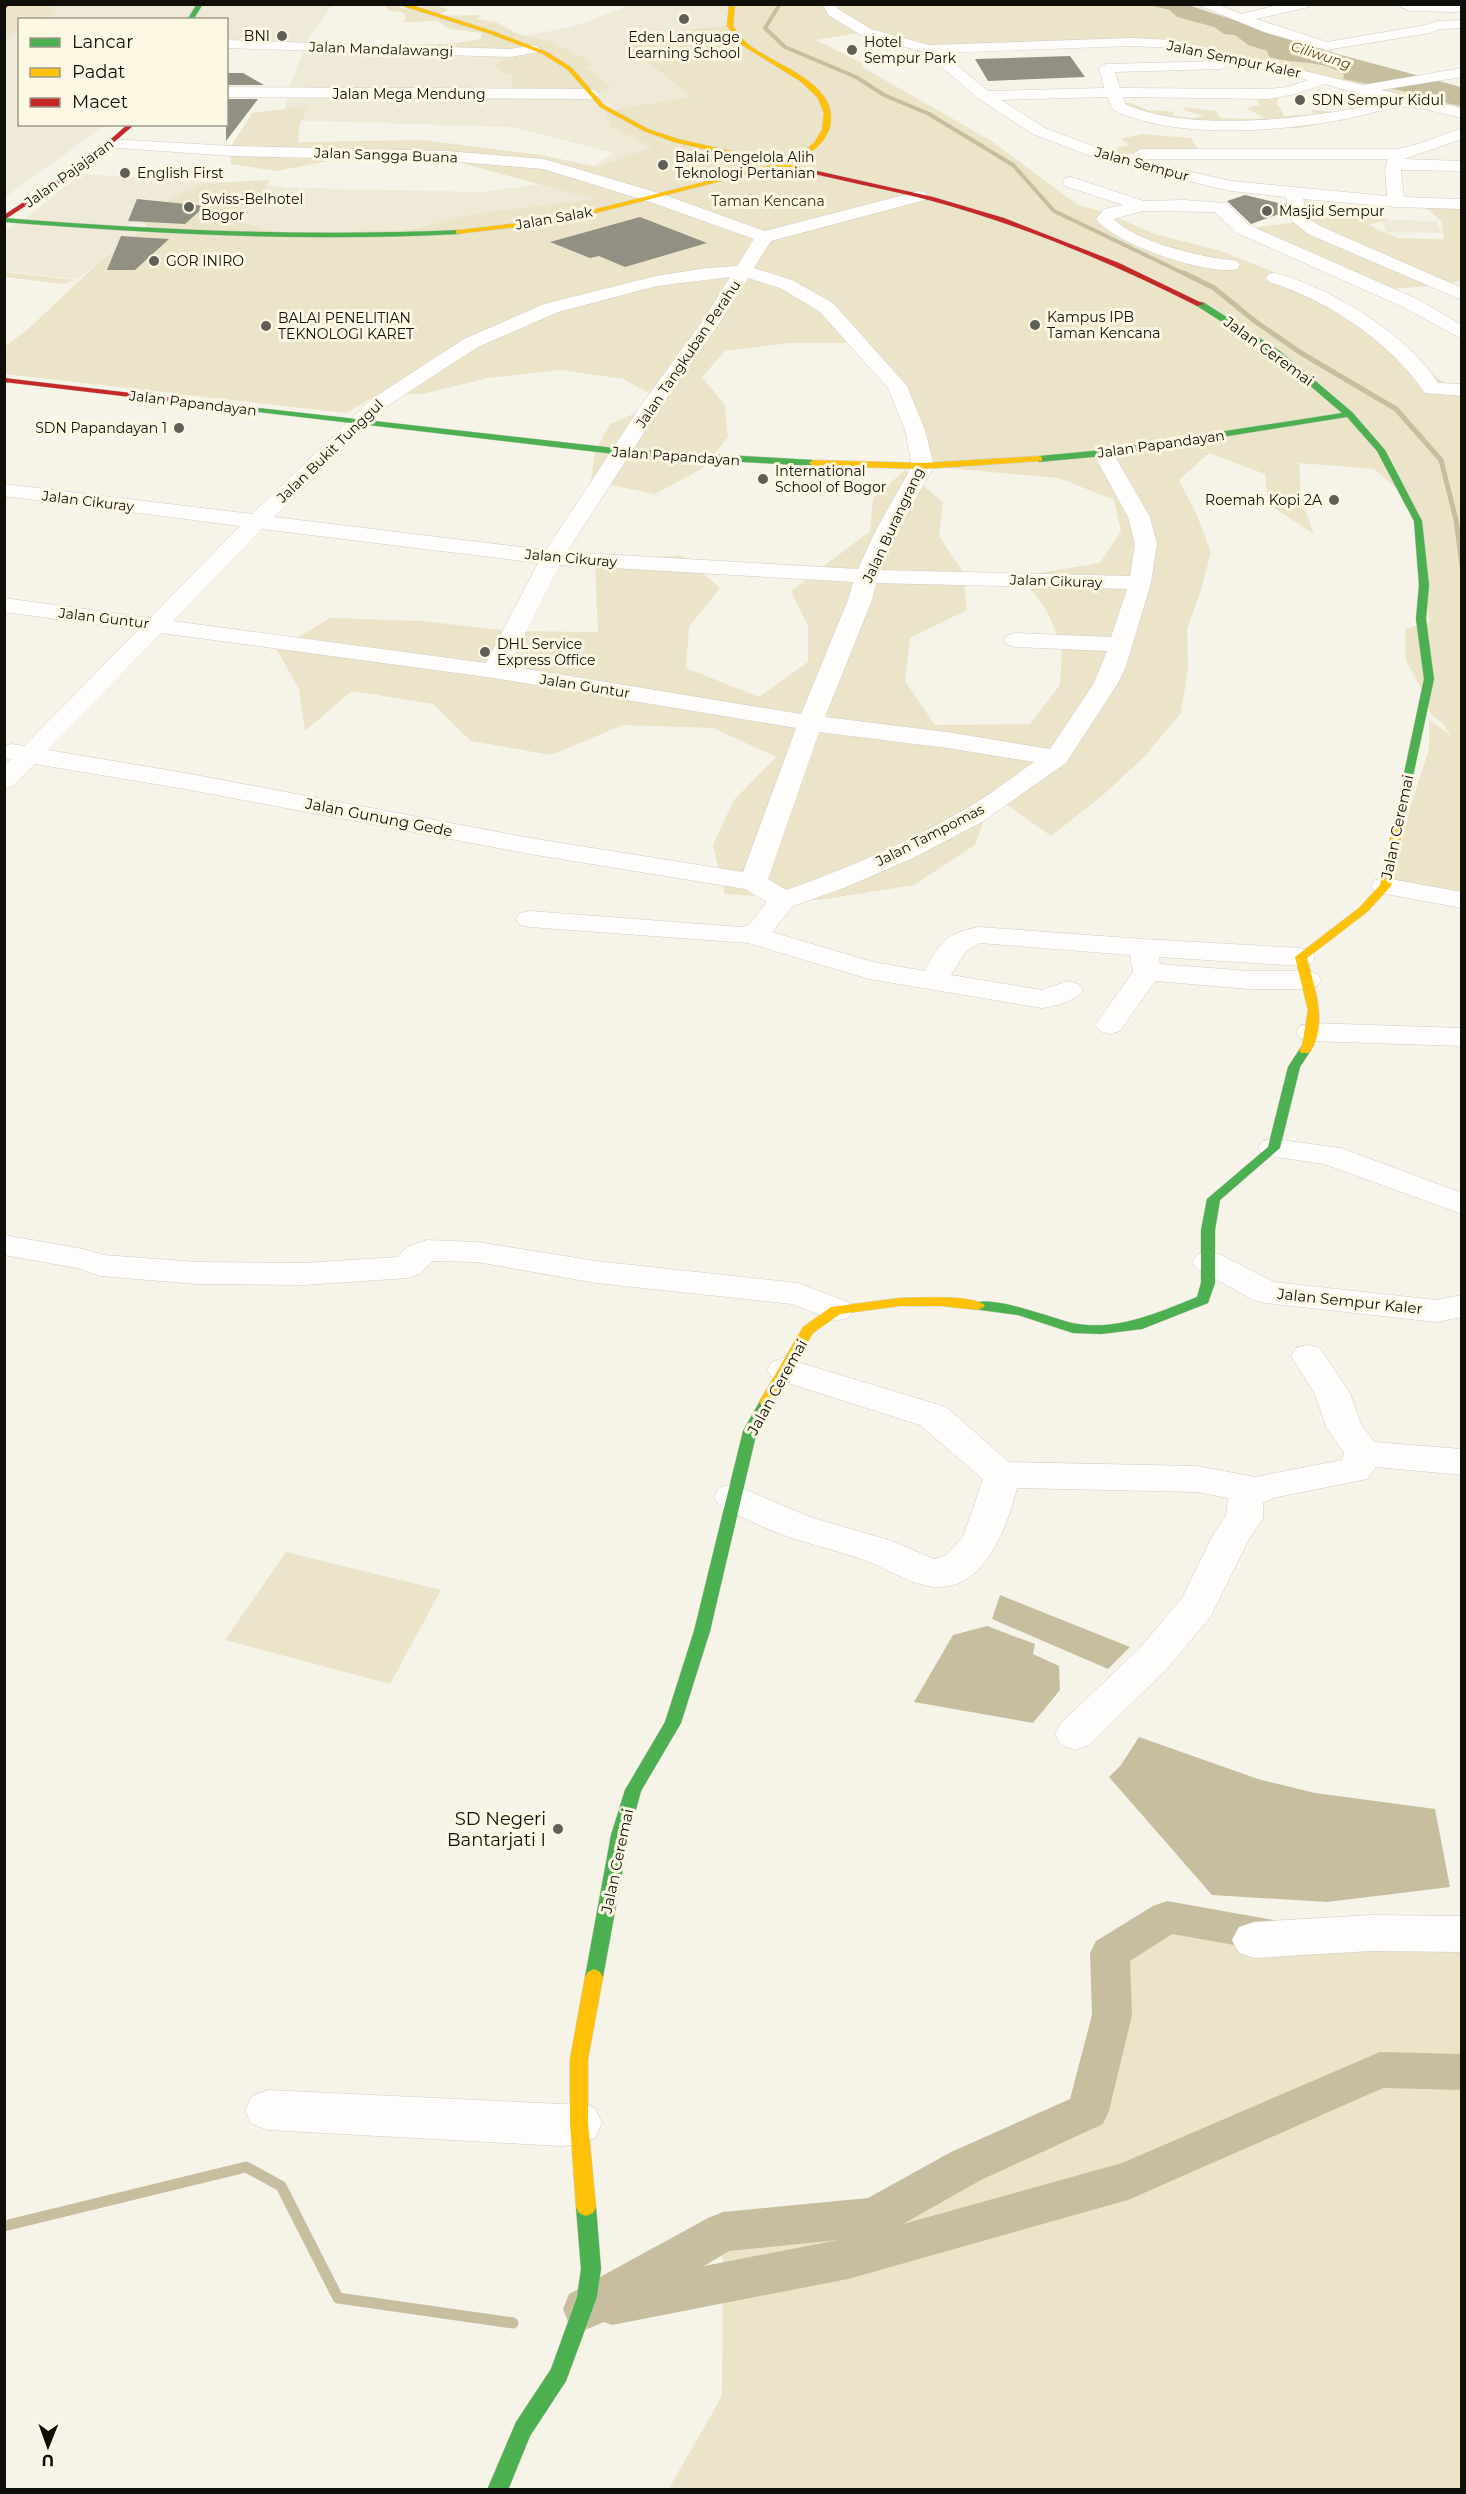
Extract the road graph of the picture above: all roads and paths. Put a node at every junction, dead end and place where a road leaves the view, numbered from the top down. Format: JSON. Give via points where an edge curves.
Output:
{"nodes":[{"id":1,"x":7,"y":4,"type":"edge"},
{"id":2,"x":400,"y":4,"type":"edge"},
{"id":3,"x":732,"y":4,"type":"edge"},
{"id":4,"x":1203,"y":4,"type":"edge"},
{"id":5,"x":1304,"y":4,"type":"edge"},
{"id":6,"x":1403,"y":4,"type":"edge"},
{"id":7,"x":827,"y":5,"type":"edge"},
{"id":8,"x":4,"y":8,"type":"edge"},
{"id":9,"x":1460,"y":10,"type":"edge"},
{"id":10,"x":1240,"y":12,"type":"edge"},
{"id":11,"x":1267,"y":22,"type":"junction"},
{"id":12,"x":1310,"y":24,"type":"dead end"},
{"id":13,"x":1430,"y":28,"type":"junction"},
{"id":14,"x":1459,"y":34,"type":"edge"},
{"id":15,"x":228,"y":44,"type":"edge"},
{"id":16,"x":534,"y":49,"type":"junction"},
{"id":17,"x":929,"y":49,"type":"junction"},
{"id":18,"x":509,"y":64,"type":"junction"},
{"id":19,"x":1229,"y":64,"type":"dead end"},
{"id":20,"x":1461,"y":72,"type":"edge"},
{"id":21,"x":1325,"y":79,"type":"junction"},
{"id":22,"x":1363,"y":89,"type":"junction"},
{"id":23,"x":228,"y":92,"type":"edge"},
{"id":24,"x":1112,"y":92,"type":"junction"},
{"id":25,"x":505,"y":94,"type":"junction"},
{"id":26,"x":592,"y":94,"type":"junction"},
{"id":27,"x":984,"y":96,"type":"junction"},
{"id":28,"x":1404,"y":102,"type":"junction"},
{"id":29,"x":1461,"y":113,"type":"edge"},
{"id":30,"x":111,"y":126,"type":"edge"},
{"id":31,"x":130,"y":126,"type":"edge"},
{"id":32,"x":1039,"y":131,"type":"junction"},
{"id":33,"x":1461,"y":134,"type":"edge"},
{"id":34,"x":1016,"y":136,"type":"dead end"},
{"id":35,"x":111,"y":144,"type":"junction"},
{"id":36,"x":1112,"y":159,"type":"junction"},
{"id":37,"x":1396,"y":159,"type":"junction"},
{"id":38,"x":780,"y":164,"type":"junction"},
{"id":39,"x":1461,"y":166,"type":"edge"},
{"id":40,"x":1071,"y":182,"type":"dead end"},
{"id":41,"x":1231,"y":186,"type":"junction"},
{"id":42,"x":1293,"y":194,"type":"junction"},
{"id":43,"x":919,"y":196,"type":"junction"},
{"id":44,"x":656,"y":198,"type":"junction"},
{"id":45,"x":1396,"y":202,"type":"junction"},
{"id":46,"x":1461,"y":204,"type":"edge"},
{"id":47,"x":1212,"y":205,"type":"junction"},
{"id":48,"x":1143,"y":206,"type":"junction"},
{"id":49,"x":6,"y":213,"type":"edge"},
{"id":50,"x":764,"y":237,"type":"junction"},
{"id":51,"x":1289,"y":250,"type":"junction"},
{"id":52,"x":743,"y":271,"type":"junction"},
{"id":53,"x":1275,"y":278,"type":"dead end"},
{"id":54,"x":1461,"y":283,"type":"edge"},
{"id":55,"x":1443,"y":286,"type":"junction"},
{"id":56,"x":1461,"y":295,"type":"edge"},
{"id":57,"x":1461,"y":333,"type":"edge"},
{"id":58,"x":4,"y":381,"type":"edge"},
{"id":59,"x":1461,"y":390,"type":"edge"},
{"id":60,"x":1349,"y":414,"type":"junction"},
{"id":61,"x":357,"y":422,"type":"junction"},
{"id":62,"x":623,"y":452,"type":"junction"},
{"id":63,"x":1103,"y":453,"type":"junction"},
{"id":64,"x":923,"y":466,"type":"junction"},
{"id":65,"x":4,"y":490,"type":"edge"},
{"id":66,"x":257,"y":521,"type":"junction"},
{"id":67,"x":552,"y":558,"type":"junction"},
{"id":68,"x":866,"y":576,"type":"junction"},
{"id":69,"x":1140,"y":583,"type":"junction"},
{"id":70,"x":4,"y":605,"type":"edge"},
{"id":71,"x":158,"y":625,"type":"junction"},
{"id":72,"x":1016,"y":640,"type":"dead end"},
{"id":73,"x":1121,"y":645,"type":"junction"},
{"id":74,"x":494,"y":671,"type":"junction"},
{"id":75,"x":810,"y":723,"type":"junction"},
{"id":76,"x":17,"y":753,"type":"edge"},
{"id":77,"x":1057,"y":758,"type":"junction"},
{"id":78,"x":4,"y":781,"type":"edge"},
{"id":79,"x":753,"y":882,"type":"junction"},
{"id":80,"x":1385,"y":886,"type":"junction"},
{"id":81,"x":783,"y":900,"type":"junction"},
{"id":82,"x":1461,"y":900,"type":"edge"},
{"id":83,"x":530,"y":919,"type":"dead end"},
{"id":84,"x":751,"y":935,"type":"junction"},
{"id":85,"x":1145,"y":960,"type":"junction"},
{"id":86,"x":1304,"y":968,"type":"junction"},
{"id":87,"x":934,"y":981,"type":"junction"},
{"id":88,"x":1068,"y":990,"type":"dead end"},
{"id":89,"x":1110,"y":1025,"type":"dead end"},
{"id":90,"x":1311,"y":1032,"type":"junction"},
{"id":91,"x":1461,"y":1037,"type":"edge"},
{"id":92,"x":1274,"y":1148,"type":"junction"},
{"id":93,"x":1461,"y":1204,"type":"edge"},
{"id":94,"x":4,"y":1245,"type":"edge"},
{"id":95,"x":1209,"y":1262,"type":"junction"},
{"id":96,"x":1461,"y":1306,"type":"edge"},
{"id":97,"x":836,"y":1310,"type":"junction"},
{"id":98,"x":1308,"y":1356,"type":"dead end"},
{"id":99,"x":784,"y":1370,"type":"junction"},
{"id":100,"x":1362,"y":1452,"type":"junction"},
{"id":101,"x":1461,"y":1461,"type":"edge"},
{"id":102,"x":1003,"y":1477,"type":"junction"},
{"id":103,"x":1255,"y":1490,"type":"junction"},
{"id":104,"x":732,"y":1497,"type":"junction"},
{"id":105,"x":1075,"y":1734,"type":"dead end"},
{"id":106,"x":1461,"y":1934,"type":"edge"},
{"id":107,"x":1254,"y":1940,"type":"dead end"},
{"id":108,"x":268,"y":2110,"type":"dead end"},
{"id":109,"x":579,"y":2123,"type":"junction"},
{"id":110,"x":497,"y":2490,"type":"edge"}],
"edges":[{"from":1,"to":8,"type":"main road"},
{"from":2,"to":16,"type":"main road","name":"Jalan Ceremai"},
{"from":3,"to":38,"type":"main road","name":"Jalan Salak","via":[[729,22],[744,44],[824,102],[826,133],[815,145]]},
{"from":4,"to":10,"type":"street"},
{"from":5,"to":11,"type":"street","via":[[1287,6]]},
{"from":6,"to":9,"type":"street"},
{"from":7,"to":17,"type":"street","name":"Jalan Sempur","via":[[866,32]]},
{"from":9,"to":13,"type":"street","via":[[1422,20]]},
{"from":10,"to":11,"type":"street"},
{"from":11,"to":12,"type":"street"},
{"from":11,"to":13,"type":"street","via":[[1326,46]]},
{"from":13,"to":14,"type":"street"},
{"from":15,"to":18,"type":"street","name":"Jalan Mandalawangi"},
{"from":16,"to":18,"type":"street","name":"Jalan Mandalawangi"},
{"from":16,"to":26,"type":"main road","name":"Jalan Ceremai","via":[[570,69]]},
{"from":17,"to":21,"type":"street","name":"Jalan Sempur Kaler","via":[[1174,44]]},
{"from":17,"to":27,"type":"street","name":"Jalan Sempur"},
{"from":18,"to":25,"type":"street"},
{"from":19,"to":24,"type":"street","via":[[1106,68]]},
{"from":20,"to":22,"type":"street"},
{"from":21,"to":22,"type":"street","name":"Jalan Sempur Kaler"},
{"from":21,"to":24,"type":"street","via":[[1268,94]]},
{"from":22,"to":28,"type":"street","name":"Jalan Sempur Kaler"},
{"from":23,"to":25,"type":"street","name":"Jalan Mega Mendung"},
{"from":24,"to":27,"type":"street"},
{"from":24,"to":28,"type":"street","via":[[1118,107],[1130,113],[1156,120],[1198,123],[1318,120]]},
{"from":25,"to":26,"type":"street","name":"Jalan Mega Mendung"},
{"from":26,"to":38,"type":"main road","name":"Jalan Ceremai","via":[[602,106],[646,130]]},
{"from":27,"to":32,"type":"street","name":"Jalan Sempur"},
{"from":28,"to":29,"type":"street","name":"Jalan Sempur Kaler"},
{"from":30,"to":49,"type":"main road","name":"Jalan Pajajaran"},
{"from":31,"to":35,"type":"main road","name":"Jalan Pajajaran"},
{"from":32,"to":34,"type":"street"},
{"from":32,"to":36,"type":"street","name":"Jalan Sempur"},
{"from":33,"to":37,"type":"street"},
{"from":35,"to":44,"type":"street","name":"Jalan Sangga Buana","via":[[519,161],[566,169]]},
{"from":35,"to":49,"type":"main road","name":"Jalan Pajajaran"},
{"from":36,"to":37,"type":"street","via":[[1155,153]]},
{"from":36,"to":41,"type":"street","name":"Jalan Sempur"},
{"from":37,"to":39,"type":"street"},
{"from":37,"to":45,"type":"street"},
{"from":38,"to":43,"type":"main road","name":"Jalan Ceremai"},
{"from":38,"to":44,"type":"main road","name":"Jalan Salak"},
{"from":40,"to":48,"type":"street"},
{"from":41,"to":42,"type":"street","name":"Jalan Sempur"},
{"from":41,"to":47,"type":"street"},
{"from":42,"to":45,"type":"street","name":"Jalan Sempur"},
{"from":42,"to":55,"type":"street","via":[[1301,221],[1314,230]]},
{"from":43,"to":50,"type":"street"},
{"from":43,"to":60,"type":"main road","name":"Jalan Ceremai","via":[[1058,240],[1214,311],[1277,353]]},
{"from":44,"to":49,"type":"main road","name":"Jalan Salak","via":[[501,227],[423,233],[205,233],[92,225]]},
{"from":44,"to":50,"type":"street","name":"Jalan Sangga Buana"},
{"from":45,"to":46,"type":"street","name":"Jalan Sempur"},
{"from":47,"to":48,"type":"street"},
{"from":47,"to":51,"type":"street","via":[[1220,207],[1243,229]]},
{"from":48,"to":51,"type":"street","via":[[1110,213],[1105,222],[1126,234],[1218,266]]},
{"from":50,"to":52,"type":"street","name":"Jalan Tangkuban Perahu"},
{"from":51,"to":57,"type":"street","via":[[1410,303]]},
{"from":52,"to":61,"type":"street","name":"Jalan Bukit Tunggul","via":[[656,281],[551,308],[471,343],[394,391]]},
{"from":52,"to":62,"type":"street","name":"Jalan Tangkuban Perahu"},
{"from":52,"to":64,"type":"street","name":"Jalan Burangrang","via":[[786,284],[819,302],[860,343],[897,386],[915,430]]},
{"from":53,"to":59,"type":"street","via":[[1304,287],[1341,306],[1396,348],[1423,374],[1432,389]]},
{"from":54,"to":55,"type":"street"},
{"from":55,"to":56,"type":"street"},
{"from":58,"to":61,"type":"main road","name":"Jalan Papandayan"},
{"from":60,"to":63,"type":"main road","name":"Jalan Papandayan"},
{"from":60,"to":80,"type":"main road","name":"Jalan Ceremai","via":[[1381,450],[1418,521],[1424,585],[1421,619],[1429,679]]},
{"from":61,"to":62,"type":"main road","name":"Jalan Papandayan"},
{"from":61,"to":66,"type":"street","name":"Jalan Bukit Tunggul"},
{"from":62,"to":64,"type":"main road","name":"Jalan Papandayan","via":[[743,461]]},
{"from":62,"to":67,"type":"street","name":"Jalan Tangkuban Perahu"},
{"from":63,"to":64,"type":"main road","name":"Jalan Papandayan"},
{"from":63,"to":69,"type":"street","name":"Jalan Tampomas","via":[[1139,517],[1146,544]]},
{"from":64,"to":68,"type":"street","name":"Jalan Burangrang"},
{"from":65,"to":66,"type":"street","name":"Jalan Cikuray"},
{"from":66,"to":67,"type":"street","name":"Jalan Cikuray"},
{"from":66,"to":71,"type":"street","name":"Jalan Bukit Tunggul"},
{"from":67,"to":68,"type":"street","name":"Jalan Cikuray"},
{"from":67,"to":74,"type":"street","name":"Jalan Tangkuban Perahu"},
{"from":68,"to":69,"type":"street","name":"Jalan Cikuray"},
{"from":68,"to":75,"type":"street","name":"Jalan Burangrang"},
{"from":69,"to":73,"type":"street","name":"Jalan Tampomas"},
{"from":70,"to":71,"type":"street","name":"Jalan Guntur"},
{"from":71,"to":74,"type":"street","name":"Jalan Guntur"},
{"from":71,"to":76,"type":"street","name":"Jalan Bukit Tunggul"},
{"from":72,"to":73,"type":"street"},
{"from":73,"to":77,"type":"street","name":"Jalan Tampomas","via":[[1106,684]]},
{"from":74,"to":75,"type":"street","name":"Jalan Guntur"},
{"from":75,"to":77,"type":"street","name":"Jalan Guntur"},
{"from":75,"to":79,"type":"street","name":"Jalan Burangrang"},
{"from":76,"to":78,"type":"street","name":"Jalan Bukit Tunggul"},
{"from":76,"to":79,"type":"street","name":"Jalan Gunung Gede","via":[[530,846]]},
{"from":77,"to":81,"type":"street","name":"Jalan Tampomas","via":[[974,816],[883,861]]},
{"from":79,"to":81,"type":"street"},
{"from":80,"to":82,"type":"street"},
{"from":80,"to":86,"type":"main road","name":"Jalan Ceremai"},
{"from":81,"to":84,"type":"street","via":[[759,931]]},
{"from":83,"to":84,"type":"street","via":[[730,937]]},
{"from":84,"to":87,"type":"street","via":[[869,970]]},
{"from":85,"to":86,"type":"street","via":[[1249,980]]},
{"from":85,"to":87,"type":"street","via":[[972,936],[955,943]]},
{"from":85,"to":89,"type":"street"},
{"from":86,"to":90,"type":"main road","via":[[1314,1010]]},
{"from":87,"to":88,"type":"street","via":[[1042,999]]},
{"from":90,"to":91,"type":"street"},
{"from":90,"to":92,"type":"main road","via":[[1308,1046],[1294,1067]]},
{"from":92,"to":93,"type":"street","via":[[1330,1155]]},
{"from":92,"to":95,"type":"main road","name":"Jalan Ceremai","via":[[1214,1199],[1208,1230]]},
{"from":94,"to":97,"type":"street","via":[[100,1265],[196,1274],[304,1274],[408,1267],[427,1250],[468,1251],[596,1272],[798,1294]]},
{"from":95,"to":96,"type":"street","name":"Jalan Sempur Kaler","via":[[1266,1292],[1436,1311]]},
{"from":95,"to":97,"type":"main road","name":"Jalan Ceremai","via":[[1203,1300],[1137,1326],[1073,1328],[1019,1311],[941,1302],[900,1302]]},
{"from":97,"to":99,"type":"main road","name":"Jalan Ceremai","via":[[808,1330]]},
{"from":98,"to":100,"type":"street","via":[[1332,1393],[1344,1427]]},
{"from":99,"to":102,"type":"street","via":[[933,1416]]},
{"from":99,"to":104,"type":"main road","name":"Jalan Ceremai","via":[[750,1431]]},
{"from":100,"to":101,"type":"street"},
{"from":100,"to":103,"type":"street","via":[[1354,1470]]},
{"from":102,"to":103,"type":"street","via":[[1032,1474],[1197,1479]]},
{"from":102,"to":104,"type":"street","via":[[992,1515],[974,1551],[950,1572],[940,1574],[842,1538],[797,1527]]},
{"from":103,"to":105,"type":"street","via":[[1245,1500],[1244,1518],[1197,1606],[1153,1659]]},
{"from":104,"to":109,"type":"main road","name":"Jalan Ceremai","via":[[702,1631],[673,1723],[633,1790],[620,1835],[579,2059]]},
{"from":106,"to":107,"type":"street","via":[[1371,1933]]},
{"from":108,"to":109,"type":"street","via":[[561,2126]]},
{"from":109,"to":110,"type":"main road","name":"Jalan Ceremai","via":[[591,2269],[587,2297],[560,2374],[523,2429]]}]}
